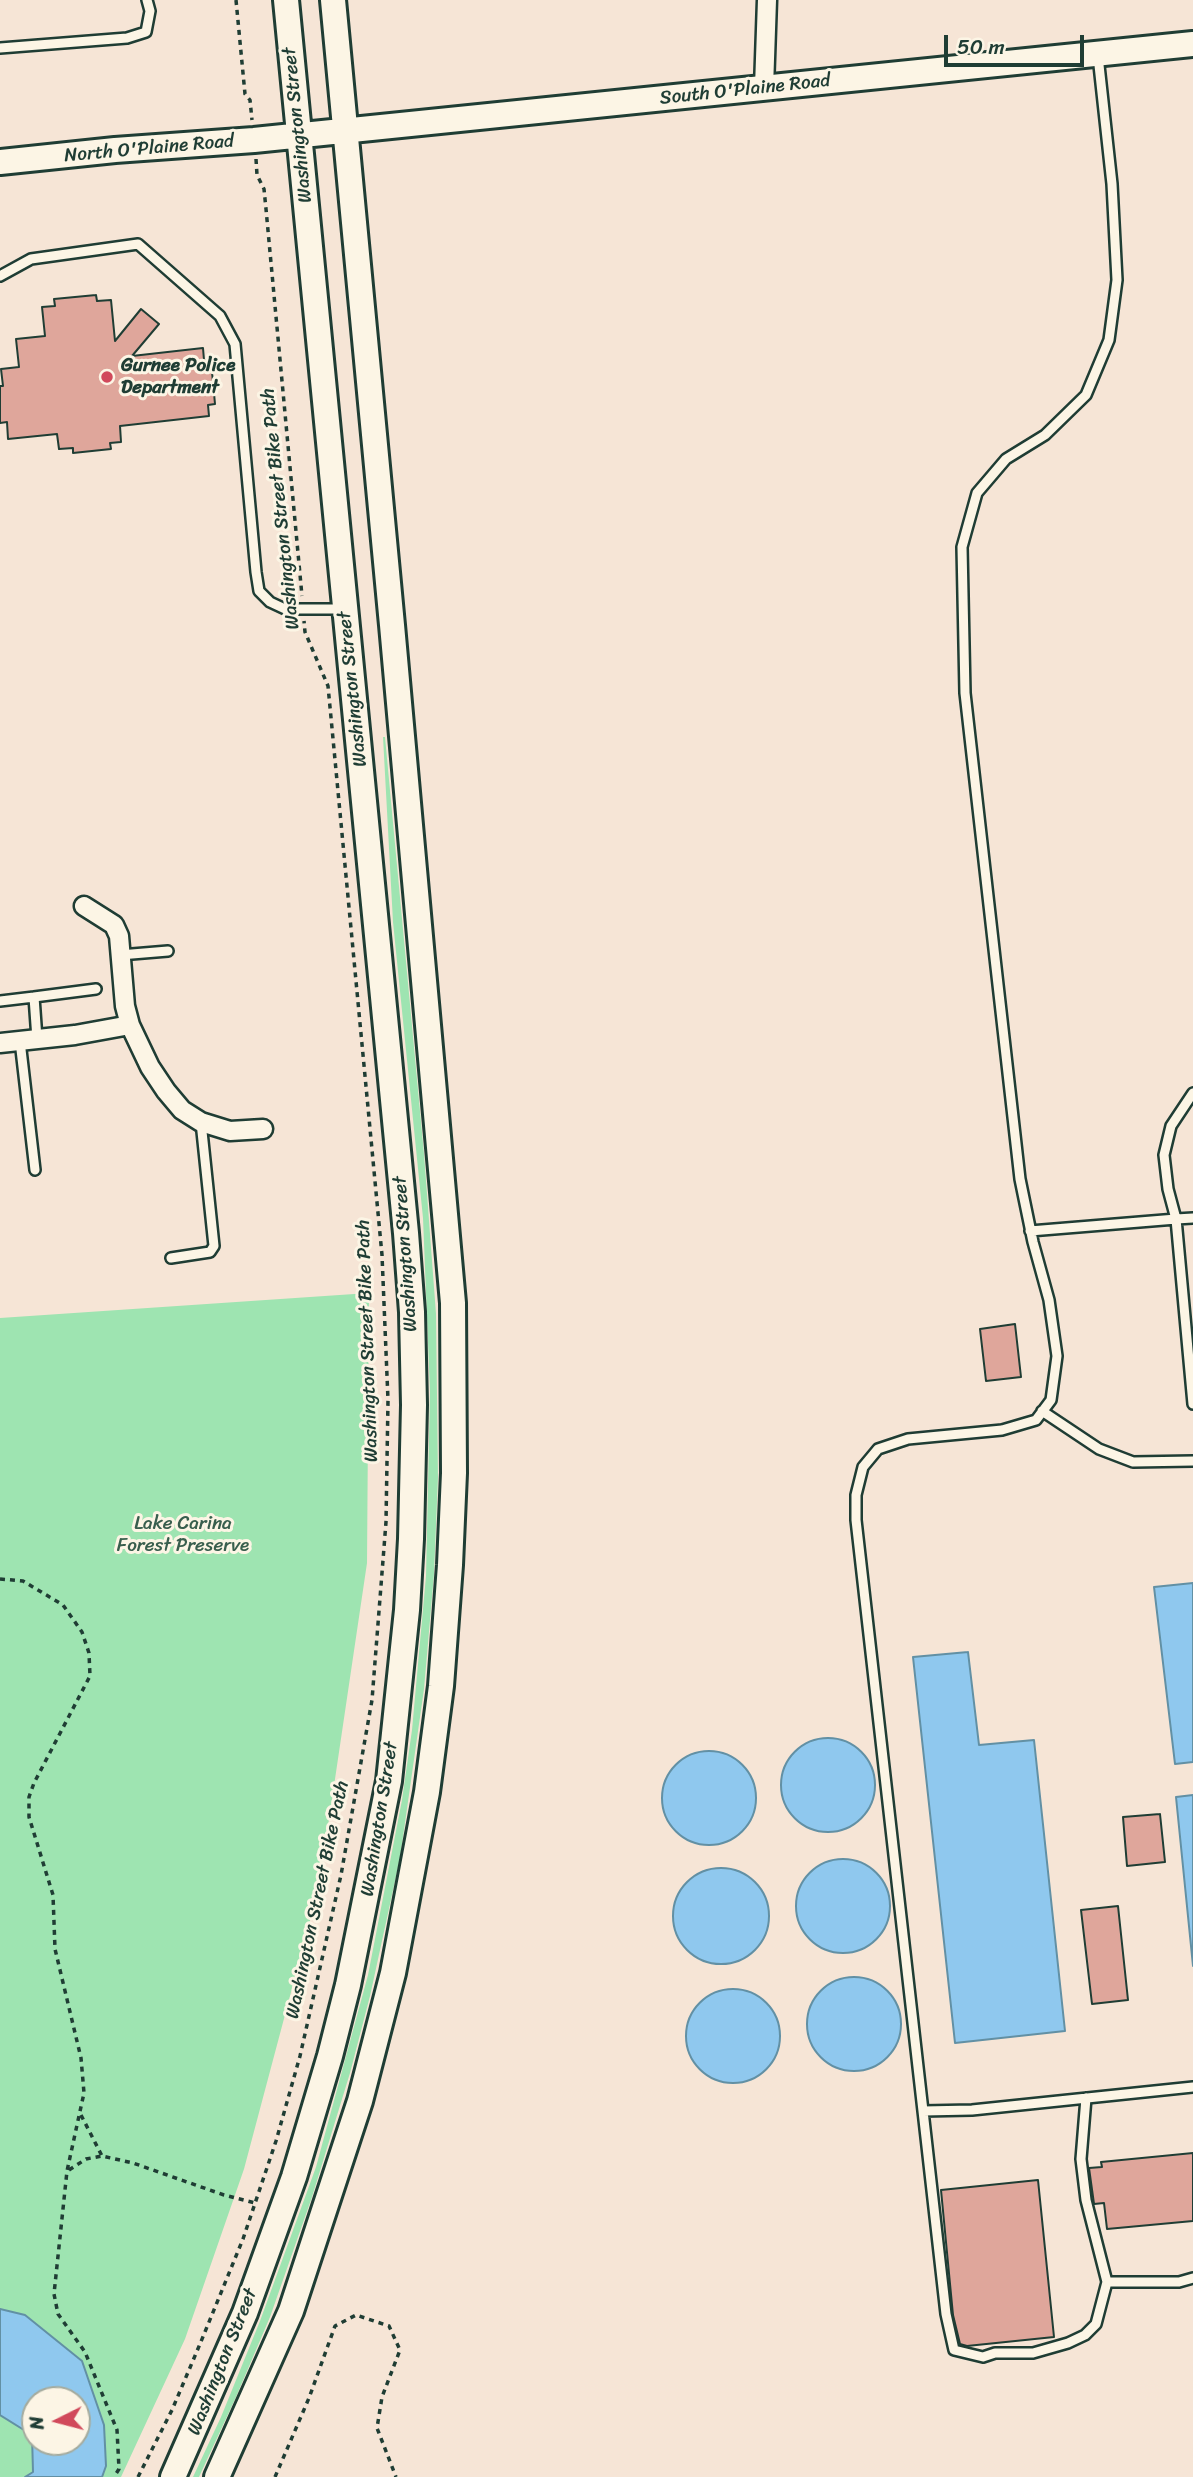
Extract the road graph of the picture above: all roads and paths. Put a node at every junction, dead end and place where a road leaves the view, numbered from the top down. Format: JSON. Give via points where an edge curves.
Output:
{"nodes":[{"id":1,"x":147,"y":0,"type":"edge"},
{"id":2,"x":236,"y":0,"type":"edge"},
{"id":3,"x":286,"y":0,"type":"edge"},
{"id":4,"x":332,"y":0,"type":"edge"},
{"id":5,"x":767,"y":0,"type":"edge"},
{"id":6,"x":1193,"y":44,"type":"edge"},
{"id":7,"x":0,"y":48,"type":"edge"},
{"id":8,"x":1098,"y":54,"type":"junction"},
{"id":9,"x":764,"y":88,"type":"junction"},
{"id":10,"x":250,"y":100,"type":"dead end"},
{"id":11,"x":345,"y":131,"type":"junction"},
{"id":12,"x":298,"y":136,"type":"junction"},
{"id":13,"x":0,"y":162,"type":"edge"},
{"id":14,"x":257,"y":175,"type":"dead end"},
{"id":15,"x":0,"y":276,"type":"edge"},
{"id":16,"x":303,"y":609,"type":"junction"},
{"id":17,"x":345,"y":609,"type":"junction"},
{"id":18,"x":84,"y":906,"type":"dead end"},
{"id":19,"x":167,"y":951,"type":"dead end"},
{"id":20,"x":120,"y":955,"type":"junction"},
{"id":21,"x":96,"y":989,"type":"dead end"},
{"id":22,"x":34,"y":997,"type":"junction"},
{"id":23,"x":0,"y":1001,"type":"edge"},
{"id":24,"x":131,"y":1025,"type":"junction"},
{"id":25,"x":28,"y":1040,"type":"junction"},
{"id":26,"x":0,"y":1043,"type":"edge"},
{"id":27,"x":1193,"y":1093,"type":"edge"},
{"id":28,"x":201,"y":1122,"type":"junction"},
{"id":29,"x":263,"y":1129,"type":"dead end"},
{"id":30,"x":35,"y":1170,"type":"dead end"},
{"id":31,"x":1193,"y":1218,"type":"edge"},
{"id":32,"x":1176,"y":1219,"type":"junction"},
{"id":33,"x":1030,"y":1231,"type":"junction"},
{"id":34,"x":171,"y":1258,"type":"dead end"},
{"id":35,"x":1193,"y":1404,"type":"edge"},
{"id":36,"x":1042,"y":1411,"type":"junction"},
{"id":37,"x":1193,"y":1461,"type":"edge"},
{"id":38,"x":0,"y":1579,"type":"edge"},
{"id":39,"x":1193,"y":2087,"type":"edge"},
{"id":40,"x":1086,"y":2098,"type":"junction"},
{"id":41,"x":923,"y":2112,"type":"junction"},
{"id":42,"x":81,"y":2113,"type":"junction"},
{"id":43,"x":102,"y":2156,"type":"junction"},
{"id":44,"x":67,"y":2171,"type":"junction"},
{"id":45,"x":255,"y":2203,"type":"junction"},
{"id":46,"x":1193,"y":2278,"type":"edge"},
{"id":47,"x":1107,"y":2282,"type":"junction"},
{"id":48,"x":114,"y":2477,"type":"edge"},
{"id":49,"x":138,"y":2477,"type":"edge"},
{"id":50,"x":173,"y":2477,"type":"edge"},
{"id":51,"x":217,"y":2477,"type":"edge"},
{"id":52,"x":275,"y":2477,"type":"edge"},
{"id":53,"x":396,"y":2477,"type":"edge"}],
"edges":[{"from":1,"to":7,"type":"lane","via":[[146,32],[127,38]]},
{"from":2,"to":10,"type":"path","via":[[245,93]]},
{"from":3,"to":12,"type":"main road","name":"Washington Street"},
{"from":4,"to":11,"type":"main road","name":"Washington Street"},
{"from":5,"to":9,"type":"street"},
{"from":6,"to":8,"type":"main road","name":"South O'Plaine Road"},
{"from":8,"to":9,"type":"main road","name":"South O'Plaine Road"},
{"from":8,"to":33,"type":"lane","via":[[1117,280],[1109,340],[1086,396],[1045,435],[1006,459],[977,493],[962,547],[965,694],[1020,1179]]},
{"from":9,"to":11,"type":"main road","name":"South O'Plaine Road"},
{"from":11,"to":12,"type":"main road","name":"South O'Plaine Road"},
{"from":11,"to":51,"type":"main road","name":"Washington Street","via":[[453,1303],[450,1565],[427,1791],[393,1973],[336,2179],[291,2311]]},
{"from":12,"to":13,"type":"main road","name":"North O'Plaine Road"},
{"from":12,"to":17,"type":"main road","name":"Washington Street"},
{"from":14,"to":16,"type":"path","name":"Washington Street Bike Path","via":[[265,196]]},
{"from":15,"to":16,"type":"lane","via":[[31,259],[138,244],[220,316],[235,344],[259,591],[285,609]]},
{"from":16,"to":17,"type":"lane"},
{"from":16,"to":45,"type":"path","name":"Washington Street Bike Path","via":[[305,632],[328,686],[372,1135],[388,1400],[386,1522],[372,1700],[341,1875],[300,2056]]},
{"from":17,"to":50,"type":"main road","name":"Washington Street","via":[[412,1312],[413,1475],[407,1610],[389,1781],[330,2056],[294,2177],[244,2313]]},
{"from":18,"to":20,"type":"street","via":[[114,925]]},
{"from":19,"to":20,"type":"lane"},
{"from":20,"to":24,"type":"street"},
{"from":21,"to":22,"type":"lane"},
{"from":22,"to":23,"type":"lane"},
{"from":22,"to":25,"type":"lane"},
{"from":24,"to":25,"type":"street"},
{"from":24,"to":28,"type":"street","via":[[166,1091],[182,1110]]},
{"from":25,"to":26,"type":"street"},
{"from":25,"to":30,"type":"lane"},
{"from":27,"to":32,"type":"lane","via":[[1171,1126],[1164,1155]]},
{"from":28,"to":29,"type":"street","via":[[230,1131]]},
{"from":28,"to":34,"type":"lane","via":[[214,1246],[210,1252]]},
{"from":31,"to":32,"type":"lane"},
{"from":32,"to":33,"type":"lane"},
{"from":32,"to":35,"type":"lane"},
{"from":33,"to":36,"type":"lane","via":[[1049,1300],[1057,1356],[1051,1400]]},
{"from":36,"to":37,"type":"lane","via":[[1099,1450],[1133,1462]]},
{"from":36,"to":41,"type":"lane","via":[[1036,1420],[1002,1430],[908,1439],[878,1449],[863,1467],[856,1495]]},
{"from":38,"to":42,"type":"path","via":[[23,1581],[63,1605],[82,1632],[89,1653],[90,1676],[29,1797],[29,1817],[53,1895],[55,1949],[81,2057]]},
{"from":39,"to":40,"type":"lane"},
{"from":40,"to":41,"type":"lane"},
{"from":40,"to":47,"type":"lane","via":[[1081,2160]]},
{"from":41,"to":47,"type":"lane","via":[[954,2350],[983,2357],[1033,2353],[1068,2343],[1096,2324]]},
{"from":42,"to":43,"type":"path"},
{"from":42,"to":44,"type":"path"},
{"from":43,"to":44,"type":"path","via":[[86,2159]]},
{"from":43,"to":45,"type":"path"},
{"from":44,"to":48,"type":"path","via":[[54,2294],[58,2314],[85,2352],[117,2430],[119,2469]]},
{"from":45,"to":49,"type":"path","name":"Washington Street Bike Path","via":[[172,2410]]},
{"from":46,"to":47,"type":"lane"},
{"from":52,"to":53,"type":"path","via":[[335,2326],[356,2315],[389,2326],[400,2350],[382,2397],[377,2427]]}]}
